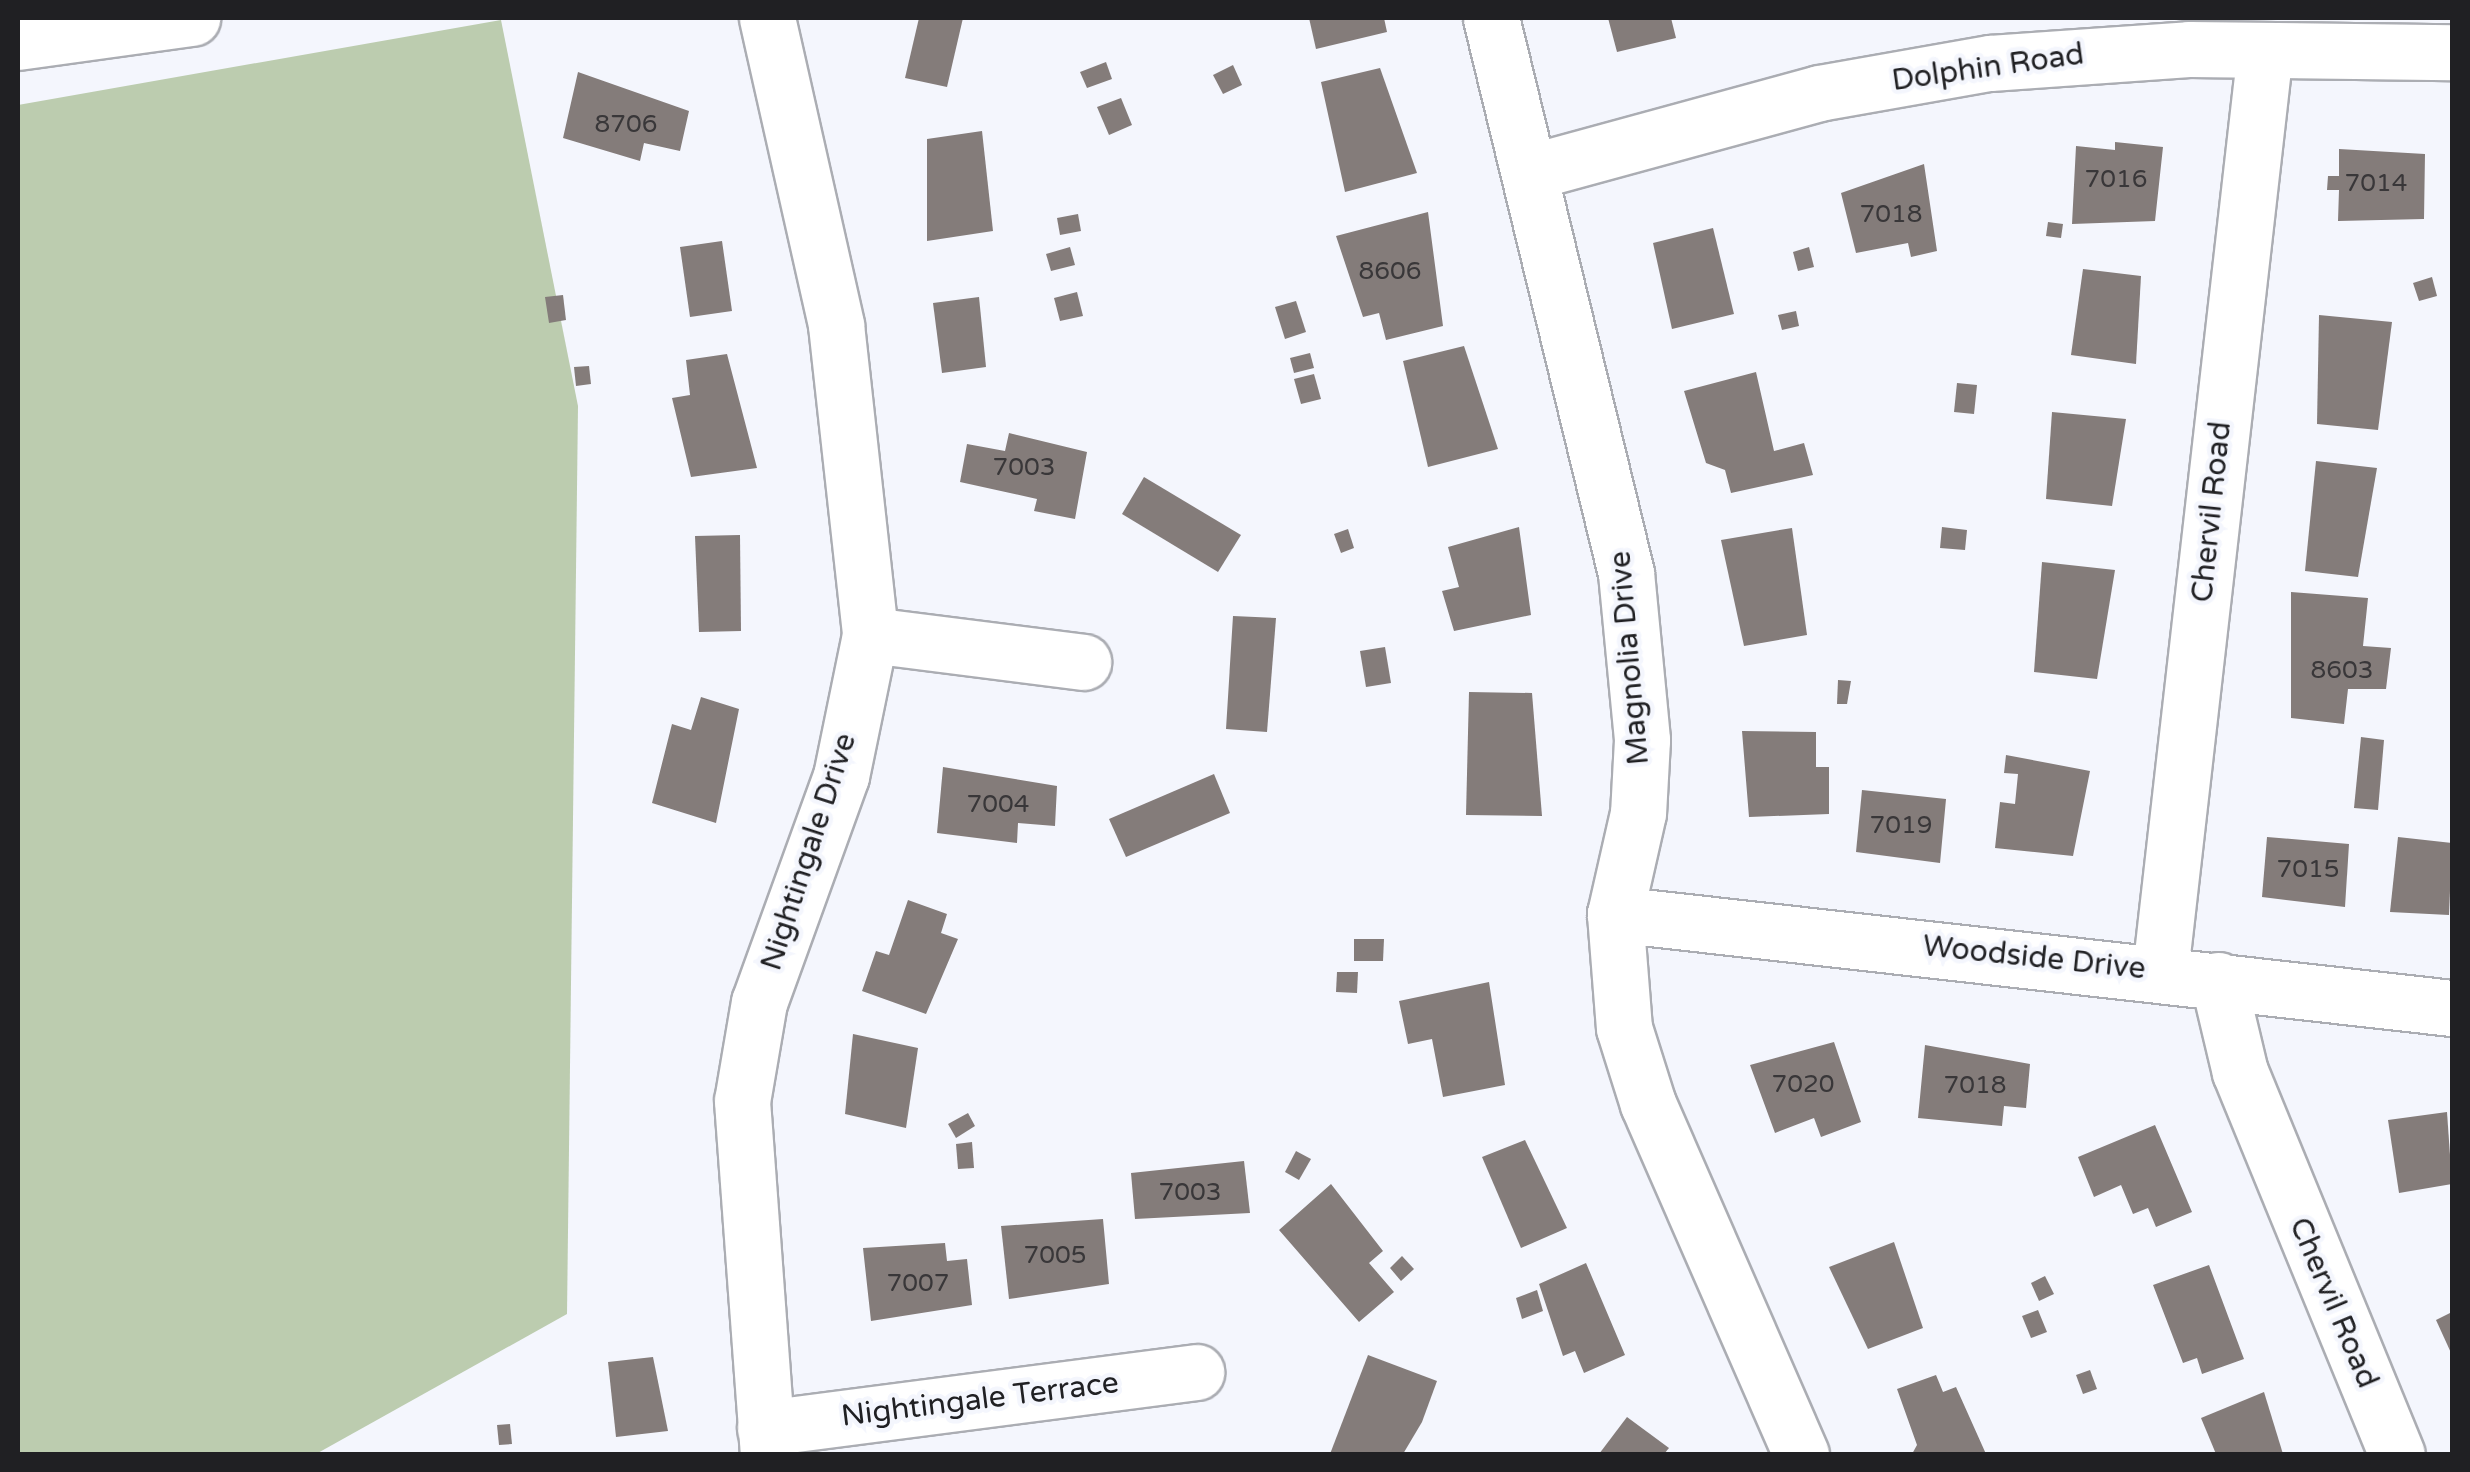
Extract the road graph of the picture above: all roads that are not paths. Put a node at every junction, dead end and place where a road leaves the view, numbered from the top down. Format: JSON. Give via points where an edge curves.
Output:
{"nodes":[{"id":1,"x":767,"y":18,"type":"edge"},
{"id":2,"x":1491,"y":18,"type":"edge"},
{"id":3,"x":172,"y":19,"type":"edge"},
{"id":4,"x":42,"y":32,"type":"edge"},
{"id":5,"x":2265,"y":51,"type":"junction"},
{"id":6,"x":2452,"y":52,"type":"edge"},
{"id":7,"x":1534,"y":171,"type":"junction"},
{"id":8,"x":870,"y":635,"type":"junction"},
{"id":9,"x":1084,"y":662,"type":"dead end"},
{"id":10,"x":1615,"y":914,"type":"junction"},
{"id":11,"x":2160,"y":972,"type":"junction"},
{"id":12,"x":2218,"y":980,"type":"junction"},
{"id":13,"x":2452,"y":1008,"type":"edge"},
{"id":14,"x":1196,"y":1372,"type":"dead end"},
{"id":15,"x":766,"y":1441,"type":"edge"},
{"id":16,"x":1801,"y":1454,"type":"edge"},
{"id":17,"x":2397,"y":1454,"type":"edge"}],
"edges":[{"from":1,"to":8,"type":"street","name":"Nightingale Drive","via":[[836,325]]},
{"from":2,"to":7,"type":"street","name":"Magnolia Drive"},
{"from":3,"to":4,"type":"street"},
{"from":5,"to":6,"type":"street","name":"Dolphin Road"},
{"from":5,"to":7,"type":"street","name":"Dolphin Road","via":[[1990,63],[1819,93]]},
{"from":5,"to":11,"type":"street","name":"Chervil Road"},
{"from":7,"to":10,"type":"street","name":"Magnolia Drive","via":[[1626,573],[1642,740],[1638,813]]},
{"from":8,"to":9,"type":"street"},
{"from":8,"to":15,"type":"street","name":"Nightingale Drive","via":[[840,776],[759,1002],[742,1101]]},
{"from":10,"to":11,"type":"street","name":"Woodside Drive"},
{"from":10,"to":16,"type":"street","name":"Magnolia Drive","via":[[1632,1060]]},
{"from":11,"to":12,"type":"street","name":"Woodside Drive"},
{"from":12,"to":13,"type":"street","name":"Woodside Drive"},
{"from":12,"to":17,"type":"street","name":"Chervil Road","via":[[2240,1072]]},
{"from":14,"to":15,"type":"street","name":"Nightingale Terrace"}]}
